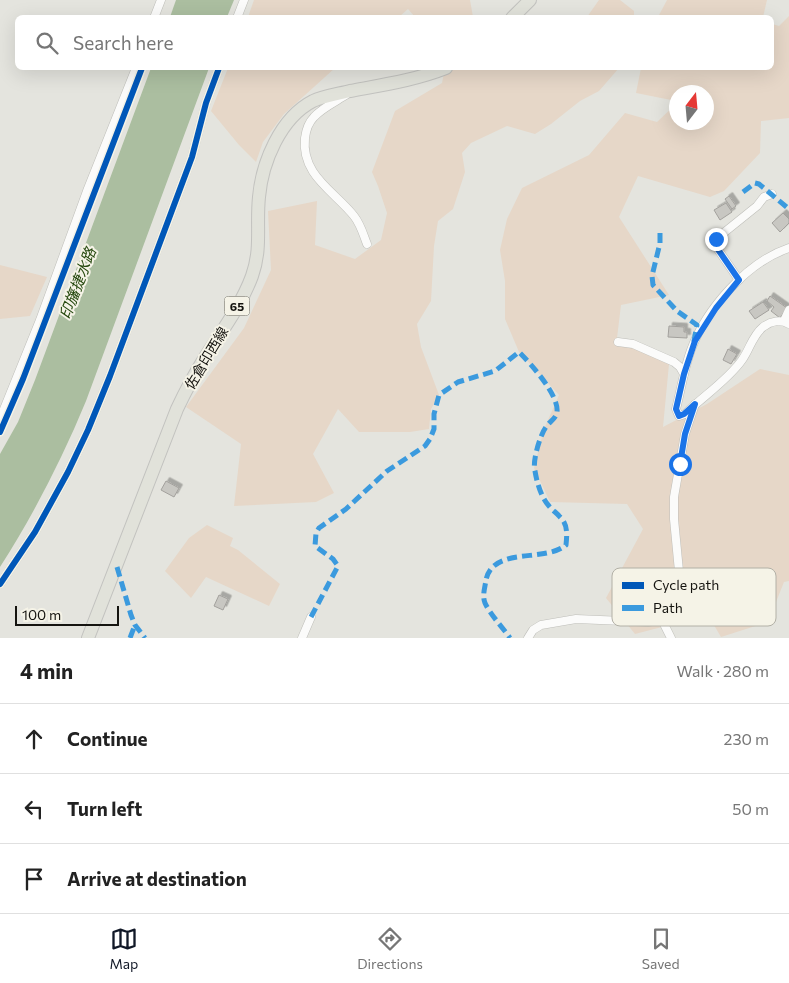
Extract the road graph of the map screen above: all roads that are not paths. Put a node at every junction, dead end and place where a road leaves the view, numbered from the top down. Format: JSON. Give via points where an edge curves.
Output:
{"nodes":[{"id":1,"x":161,"y":0,"type":"edge"},
{"id":2,"x":244,"y":0,"type":"edge"},
{"id":3,"x":530,"y":0,"type":"edge"},
{"id":4,"x":155,"y":15,"type":"edge"},
{"id":5,"x":238,"y":15,"type":"edge"},
{"id":6,"x":515,"y":15,"type":"edge"},
{"id":7,"x":135,"y":70,"type":"edge"},
{"id":8,"x":218,"y":70,"type":"edge"},
{"id":9,"x":440,"y":70,"type":"edge"},
{"id":10,"x":354,"y":91,"type":"junction"},
{"id":11,"x":772,"y":194,"type":"dead end"},
{"id":12,"x":367,"y":244,"type":"dead end"},
{"id":13,"x":789,"y":248,"type":"edge"},
{"id":14,"x":739,"y":280,"type":"junction"},
{"id":15,"x":789,"y":310,"type":"edge"},
{"id":16,"x":787,"y":322,"type":"edge"},
{"id":17,"x":618,"y":342,"type":"dead end"},
{"id":18,"x":690,"y":357,"type":"junction"},
{"id":19,"x":674,"y":362,"type":"junction"},
{"id":20,"x":684,"y":374,"type":"junction"},
{"id":21,"x":695,"y":404,"type":"junction"},
{"id":22,"x":0,"y":419,"type":"edge"},
{"id":23,"x":679,"y":568,"type":"edge"},
{"id":24,"x":0,"y":584,"type":"edge"},
{"id":25,"x":312,"y":617,"type":"dead end"},
{"id":26,"x":612,"y":621,"type":"edge"},
{"id":27,"x":665,"y":626,"type":"edge"},
{"id":28,"x":88,"y":638,"type":"edge"},
{"id":29,"x":302,"y":638,"type":"edge"},
{"id":30,"x":528,"y":638,"type":"edge"},
{"id":31,"x":671,"y":638,"type":"edge"}],
"edges":[{"from":1,"to":4,"type":"street"},
{"from":2,"to":5,"type":"street"},
{"from":3,"to":6,"type":"main road"},
{"from":7,"to":22,"type":"street"},
{"from":8,"to":24,"type":"street","via":[[192,157],[88,430],[35,532]]},
{"from":9,"to":10,"type":"main road","name":"佐倉印西線","number":"65"},
{"from":10,"to":12,"type":"street","via":[[312,118],[304,144],[310,169],[354,215]]},
{"from":10,"to":28,"type":"main road","name":"佐倉印西線","number":"65","via":[[313,101],[301,110],[281,133],[269,155],[262,176],[259,240],[251,277],[177,409]]},
{"from":11,"to":14,"type":"street","via":[[764,197],[758,206],[716,239],[717,248]]},
{"from":13,"to":14,"type":"street","via":[[763,260]]},
{"from":14,"to":18,"type":"street","via":[[703,328]]},
{"from":15,"to":16,"type":"street"},
{"from":16,"to":21,"type":"street","via":[[771,322],[764,327],[742,360]]},
{"from":17,"to":19,"type":"street","via":[[633,344]]},
{"from":18,"to":19,"type":"street"},
{"from":18,"to":20,"type":"street"},
{"from":19,"to":20,"type":"street"},
{"from":20,"to":21,"type":"street","via":[[676,409],[679,416]]},
{"from":21,"to":23,"type":"street","via":[[685,434],[674,497]]},
{"from":25,"to":29,"type":"street"},
{"from":26,"to":30,"type":"street","via":[[576,619],[540,625]]},
{"from":27,"to":31,"type":"street"}]}
